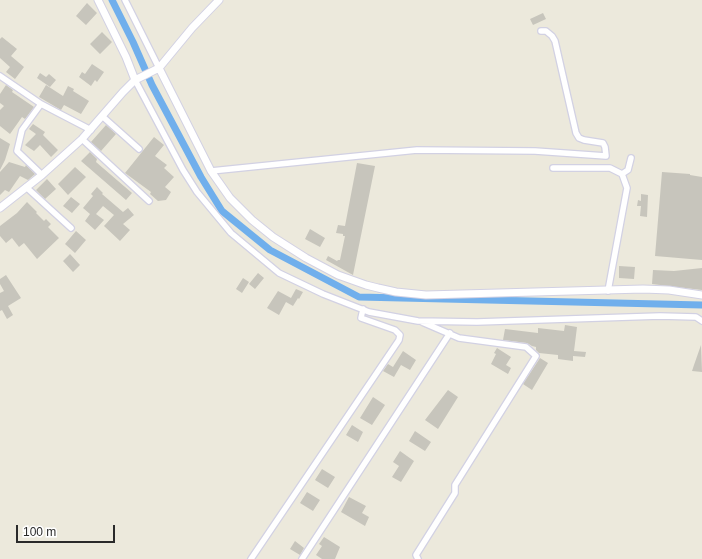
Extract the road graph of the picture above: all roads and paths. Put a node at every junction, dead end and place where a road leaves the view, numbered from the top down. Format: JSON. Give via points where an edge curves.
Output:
{"nodes":[{"id":1,"x":98,"y":0,"type":"edge"},
{"id":2,"x":125,"y":0,"type":"edge"},
{"id":3,"x":219,"y":0,"type":"edge"},
{"id":4,"x":541,"y":30,"type":"dead end"},
{"id":5,"x":159,"y":68,"type":"junction"},
{"id":6,"x":0,"y":76,"type":"edge"},
{"id":7,"x":137,"y":79,"type":"junction"},
{"id":8,"x":41,"y":104,"type":"junction"},
{"id":9,"x":102,"y":116,"type":"junction"},
{"id":10,"x":91,"y":130,"type":"junction"},
{"id":11,"x":82,"y":139,"type":"junction"},
{"id":12,"x":139,"y":149,"type":"dead end"},
{"id":13,"x":631,"y":158,"type":"dead end"},
{"id":14,"x":553,"y":168,"type":"dead end"},
{"id":15,"x":211,"y":171,"type":"junction"},
{"id":16,"x":622,"y":174,"type":"junction"},
{"id":17,"x":42,"y":175,"type":"junction"},
{"id":18,"x":26,"y":187,"type":"junction"},
{"id":19,"x":149,"y":201,"type":"dead end"},
{"id":20,"x":0,"y":208,"type":"edge"},
{"id":21,"x":71,"y":228,"type":"dead end"},
{"id":22,"x":608,"y":291,"type":"junction"},
{"id":23,"x":702,"y":295,"type":"edge"},
{"id":24,"x":363,"y":310,"type":"junction"},
{"id":25,"x":418,"y":321,"type":"junction"},
{"id":26,"x":702,"y":321,"type":"edge"},
{"id":27,"x":450,"y":334,"type":"junction"},
{"id":28,"x":251,"y":559,"type":"edge"},
{"id":29,"x":302,"y":559,"type":"edge"},
{"id":30,"x":418,"y":559,"type":"edge"}],
"edges":[{"from":1,"to":7,"type":"street"},
{"from":2,"to":5,"type":"street"},
{"from":3,"to":5,"type":"street"},
{"from":4,"to":15,"type":"street","via":[[552,36],[554,41],[576,133],[584,140],[603,143],[606,156],[535,151],[417,150]]},
{"from":5,"to":7,"type":"street"},
{"from":5,"to":15,"type":"street"},
{"from":6,"to":8,"type":"street"},
{"from":7,"to":9,"type":"street"},
{"from":7,"to":24,"type":"street","via":[[183,170],[231,233],[279,273]]},
{"from":8,"to":10,"type":"street"},
{"from":8,"to":17,"type":"street","via":[[22,130],[17,151]]},
{"from":9,"to":10,"type":"street"},
{"from":9,"to":12,"type":"street"},
{"from":10,"to":11,"type":"street"},
{"from":11,"to":17,"type":"street"},
{"from":11,"to":19,"type":"street"},
{"from":13,"to":16,"type":"street","via":[[628,170]]},
{"from":14,"to":16,"type":"street","via":[[610,168]]},
{"from":15,"to":22,"type":"street","via":[[230,198],[273,236],[306,258],[366,286],[426,295]]},
{"from":16,"to":22,"type":"street","via":[[627,188]]},
{"from":17,"to":18,"type":"street"},
{"from":18,"to":20,"type":"street"},
{"from":18,"to":21,"type":"street"},
{"from":22,"to":23,"type":"street","via":[[663,290]]},
{"from":24,"to":25,"type":"street"},
{"from":24,"to":28,"type":"street","via":[[361,318],[395,330],[400,335],[399,340]]},
{"from":25,"to":26,"type":"street","via":[[477,322],[660,316],[696,317]]},
{"from":25,"to":27,"type":"street"},
{"from":27,"to":29,"type":"street"},
{"from":27,"to":30,"type":"street","via":[[459,338],[526,347],[536,356],[455,485],[455,493],[416,556]]}]}
